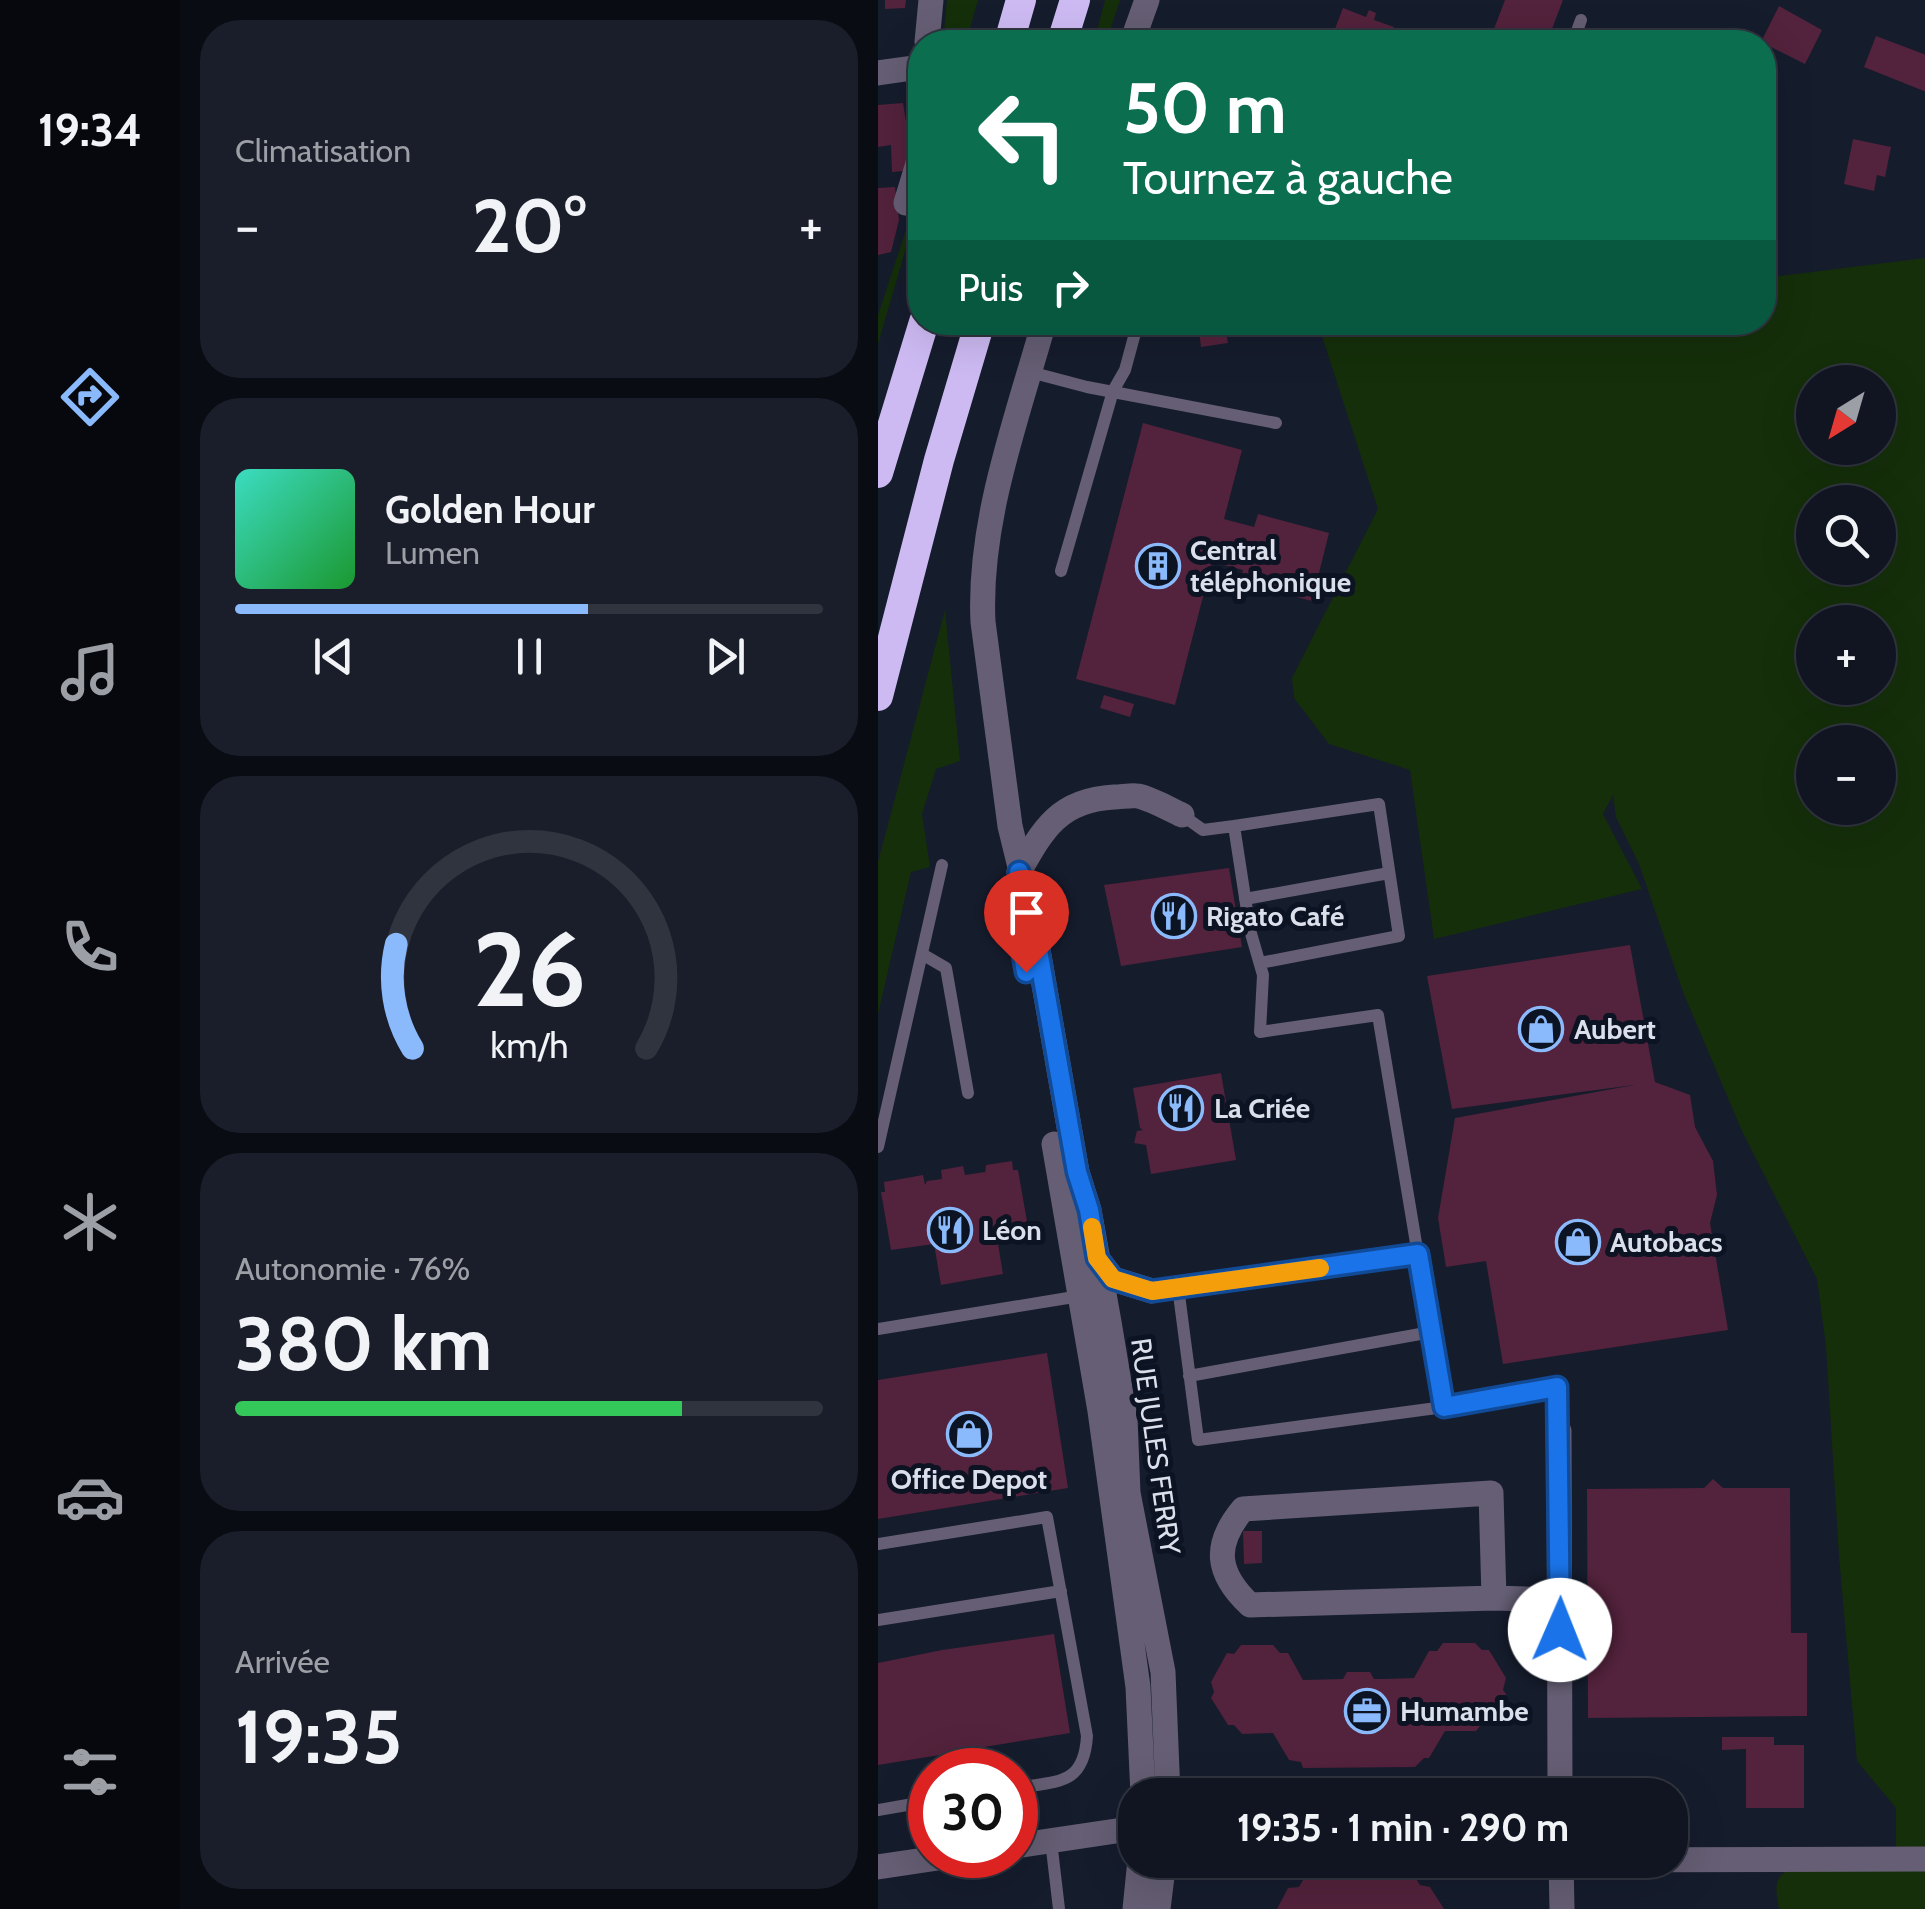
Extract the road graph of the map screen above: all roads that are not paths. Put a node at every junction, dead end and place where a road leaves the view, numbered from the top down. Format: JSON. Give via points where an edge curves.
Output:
{"nodes":[{"id":1,"x":931,"y":0,"type":"edge"},
{"id":2,"x":1022,"y":0,"type":"edge"},
{"id":3,"x":1075,"y":0,"type":"edge"},
{"id":4,"x":1146,"y":0,"type":"edge"},
{"id":5,"x":1581,"y":20,"type":"dead end"},
{"id":6,"x":927,"y":30,"type":"edge"},
{"id":7,"x":1012,"y":30,"type":"edge"},
{"id":8,"x":1066,"y":30,"type":"edge"},
{"id":9,"x":1136,"y":30,"type":"edge"},
{"id":10,"x":1577,"y":30,"type":"edge"},
{"id":11,"x":908,"y":69,"type":"edge"},
{"id":12,"x":878,"y":73,"type":"edge"},
{"id":13,"x":908,"y":196,"type":"edge"},
{"id":14,"x":906,"y":202,"type":"dead end"},
{"id":15,"x":920,"y":335,"type":"edge"},
{"id":16,"x":976,"y":335,"type":"edge"},
{"id":17,"x":1040,"y":335,"type":"edge"},
{"id":18,"x":1134,"y":335,"type":"edge"},
{"id":19,"x":1030,"y":372,"type":"junction"},
{"id":20,"x":1113,"y":391,"type":"junction"},
{"id":21,"x":1276,"y":424,"type":"dead end"},
{"id":22,"x":878,"y":473,"type":"edge"},
{"id":23,"x":1061,"y":571,"type":"dead end"},
{"id":24,"x":878,"y":696,"type":"edge"},
{"id":25,"x":1182,"y":815,"type":"joint"},
{"id":26,"x":1234,"y":826,"type":"junction"},
{"id":27,"x":942,"y":865,"type":"dead end"},
{"id":28,"x":1019,"y":872,"type":"junction"},
{"id":29,"x":1389,"y":873,"type":"junction"},
{"id":30,"x":1245,"y":900,"type":"junction"},
{"id":31,"x":922,"y":954,"type":"junction"},
{"id":32,"x":1260,"y":962,"type":"junction"},
{"id":33,"x":968,"y":1093,"type":"dead end"},
{"id":34,"x":878,"y":1147,"type":"edge"},
{"id":35,"x":1418,"y":1254,"type":"junction"},
{"id":36,"x":1097,"y":1258,"type":"junction"},
{"id":37,"x":1165,"y":1289,"type":"junction"},
{"id":38,"x":1080,"y":1296,"type":"junction"},
{"id":39,"x":1108,"y":1322,"type":"junction"},
{"id":40,"x":878,"y":1329,"type":"edge"},
{"id":41,"x":1431,"y":1332,"type":"junction"},
{"id":42,"x":1189,"y":1376,"type":"junction"},
{"id":43,"x":1444,"y":1407,"type":"junction"},
{"id":44,"x":1559,"y":1431,"type":"joint"},
{"id":45,"x":878,"y":1544,"type":"edge"},
{"id":46,"x":1061,"y":1591,"type":"junction"},
{"id":47,"x":1494,"y":1598,"type":"junction"},
{"id":48,"x":1560,"y":1600,"type":"junction"},
{"id":49,"x":878,"y":1620,"type":"edge"},
{"id":50,"x":1142,"y":1778,"type":"edge"},
{"id":51,"x":1167,"y":1778,"type":"edge"},
{"id":52,"x":1560,"y":1778,"type":"edge"},
{"id":53,"x":1038,"y":1784,"type":"edge"},
{"id":54,"x":908,"y":1805,"type":"edge"},
{"id":55,"x":878,"y":1810,"type":"edge"},
{"id":56,"x":1118,"y":1831,"type":"edge"},
{"id":57,"x":1051,"y":1841,"type":"junction"},
{"id":58,"x":1038,"y":1843,"type":"edge"},
{"id":59,"x":1926,"y":1858,"type":"edge"},
{"id":60,"x":1688,"y":1860,"type":"edge"},
{"id":61,"x":908,"y":1862,"type":"edge"},
{"id":62,"x":878,"y":1867,"type":"edge"},
{"id":63,"x":1138,"y":1878,"type":"edge"},
{"id":64,"x":1162,"y":1878,"type":"edge"},
{"id":65,"x":1561,"y":1878,"type":"edge"},
{"id":66,"x":1059,"y":1909,"type":"edge"},
{"id":67,"x":1135,"y":1909,"type":"edge"},
{"id":68,"x":1158,"y":1909,"type":"edge"},
{"id":69,"x":1562,"y":1909,"type":"edge"}],
"edges":[{"from":1,"to":6,"type":"street"},
{"from":2,"to":7,"type":"highway"},
{"from":3,"to":8,"type":"highway"},
{"from":4,"to":9,"type":"street"},
{"from":5,"to":10,"type":"lane"},
{"from":11,"to":12,"type":"street"},
{"from":13,"to":14,"type":"street"},
{"from":15,"to":22,"type":"highway"},
{"from":16,"to":24,"type":"highway"},
{"from":17,"to":19,"type":"street","name":"RUE JULES FERRY"},
{"from":18,"to":20,"type":"lane"},
{"from":19,"to":20,"type":"lane"},
{"from":19,"to":28,"type":"street","name":"RUE JULES FERRY","via":[[996,498],[981,588]]},
{"from":20,"to":21,"type":"lane"},
{"from":20,"to":23,"type":"lane"},
{"from":25,"to":26,"type":"lane","via":[[1203,830]]},
{"from":25,"to":28,"type":"street","via":[[1139,796],[1098,798],[1053,818]]},
{"from":26,"to":29,"type":"lane","via":[[1379,804]]},
{"from":26,"to":30,"type":"lane"},
{"from":27,"to":31,"type":"lane"},
{"from":28,"to":36,"type":"street","name":"RUE JULES FERRY"},
{"from":28,"to":38,"type":"street","name":"RUE JULES FERRY","via":[[1017,918]]},
{"from":29,"to":30,"type":"lane"},
{"from":29,"to":32,"type":"lane","via":[[1398,936]]},
{"from":30,"to":32,"type":"lane"},
{"from":31,"to":33,"type":"lane","via":[[946,968]]},
{"from":31,"to":34,"type":"lane"},
{"from":32,"to":35,"type":"lane","via":[[1260,1032],[1378,1016]]},
{"from":35,"to":37,"type":"lane"},
{"from":35,"to":41,"type":"lane"},
{"from":36,"to":37,"type":"street","via":[[1113,1279]]},
{"from":36,"to":39,"type":"street","name":"RUE JULES FERRY"},
{"from":37,"to":39,"type":"street","via":[[1112,1305]]},
{"from":37,"to":42,"type":"lane"},
{"from":38,"to":40,"type":"lane"},
{"from":38,"to":50,"type":"street","name":"RUE JULES FERRY","via":[[1138,1686]]},
{"from":39,"to":51,"type":"street","name":"RUE JULES FERRY","via":[[1128,1493],[1163,1672]]},
{"from":41,"to":42,"type":"lane"},
{"from":41,"to":43,"type":"lane"},
{"from":42,"to":43,"type":"lane","via":[[1198,1440]]},
{"from":43,"to":44,"type":"lane","via":[[1557,1387]]},
{"from":44,"to":48,"type":"street"},
{"from":45,"to":46,"type":"lane","via":[[1047,1517]]},
{"from":46,"to":49,"type":"lane"},
{"from":46,"to":53,"type":"lane","via":[[1086,1756],[1065,1780]]},
{"from":47,"to":47,"type":"street","via":[[1491,1494],[1243,1509],[1225,1530],[1222,1563],[1230,1587],[1250,1605]]},
{"from":47,"to":48,"type":"street"},
{"from":48,"to":52,"type":"street"},
{"from":54,"to":55,"type":"lane"},
{"from":56,"to":57,"type":"street"},
{"from":57,"to":58,"type":"street"},
{"from":57,"to":66,"type":"lane"},
{"from":59,"to":60,"type":"street"},
{"from":61,"to":62,"type":"street"},
{"from":63,"to":67,"type":"street"},
{"from":64,"to":68,"type":"street"},
{"from":65,"to":69,"type":"street"}]}
